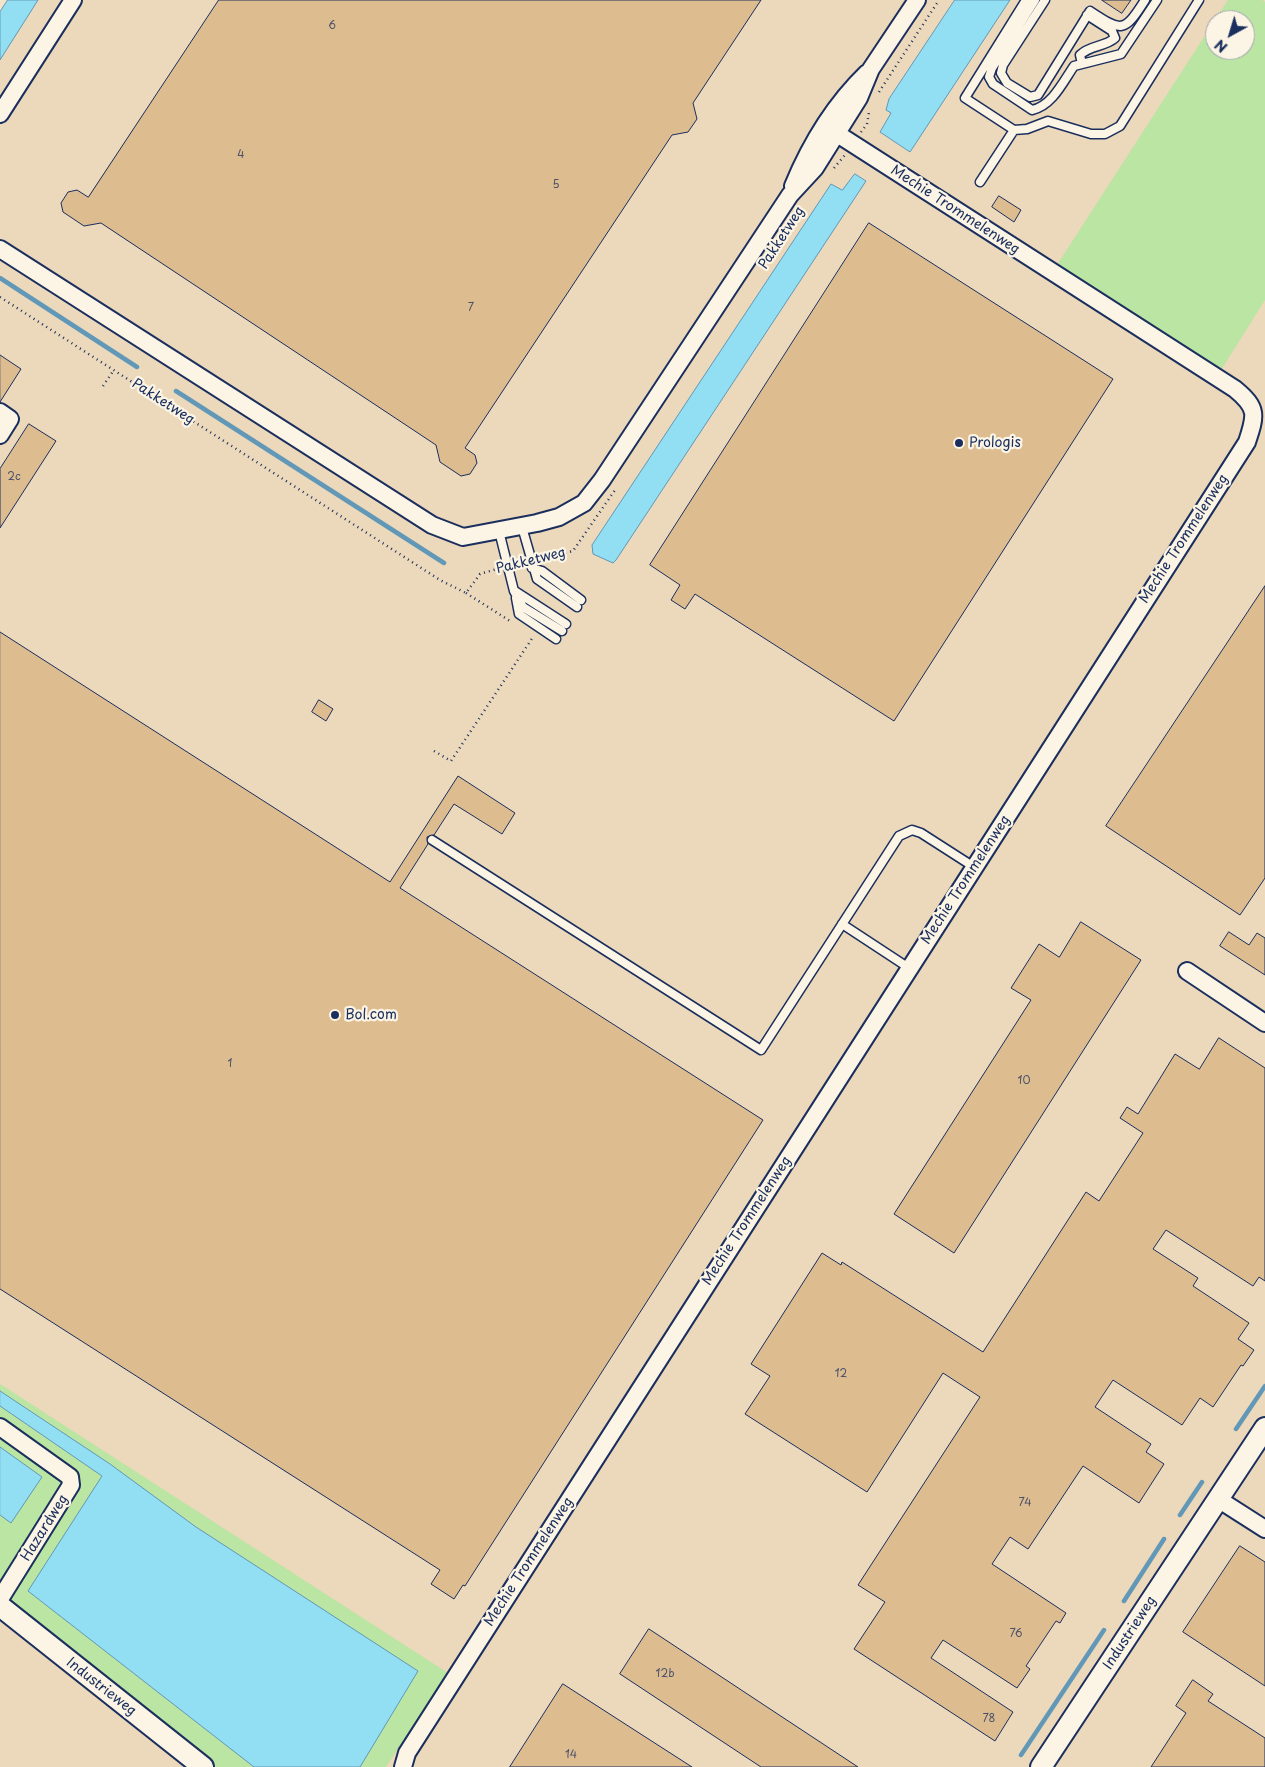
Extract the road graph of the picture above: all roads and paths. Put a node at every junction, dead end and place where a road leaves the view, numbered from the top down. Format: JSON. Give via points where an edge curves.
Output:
{"nodes":[{"id":1,"x":73,"y":0,"type":"edge"},
{"id":2,"x":917,"y":0,"type":"edge"},
{"id":3,"x":940,"y":0,"type":"edge"},
{"id":4,"x":1026,"y":0,"type":"edge"},
{"id":5,"x":1035,"y":0,"type":"edge"},
{"id":6,"x":1046,"y":0,"type":"edge"},
{"id":7,"x":1145,"y":0,"type":"edge"},
{"id":8,"x":1158,"y":0,"type":"edge"},
{"id":9,"x":1199,"y":0,"type":"edge"},
{"id":10,"x":1087,"y":15,"type":"junction"},
{"id":11,"x":1082,"y":64,"type":"junction"},
{"id":12,"x":876,"y":98,"type":"dead end"},
{"id":13,"x":870,"y":106,"type":"dead end"},
{"id":14,"x":0,"y":114,"type":"edge"},
{"id":15,"x":831,"y":130,"type":"junction"},
{"id":16,"x":1014,"y":130,"type":"junction"},
{"id":17,"x":852,"y":144,"type":"junction"},
{"id":18,"x":832,"y":169,"type":"dead end"},
{"id":19,"x":980,"y":182,"type":"dead end"},
{"id":20,"x":0,"y":249,"type":"edge"},
{"id":21,"x":0,"y":297,"type":"edge"},
{"id":22,"x":114,"y":370,"type":"junction"},
{"id":23,"x":103,"y":386,"type":"dead end"},
{"id":24,"x":0,"y":412,"type":"edge"},
{"id":25,"x":0,"y":435,"type":"edge"},
{"id":26,"x":617,"y":488,"type":"dead end"},
{"id":27,"x":522,"y":526,"type":"junction"},
{"id":28,"x":499,"y":531,"type":"junction"},
{"id":29,"x":532,"y":564,"type":"junction"},
{"id":30,"x":508,"y":566,"type":"junction"},
{"id":31,"x":514,"y":591,"type":"junction"},
{"id":32,"x":466,"y":593,"type":"junction"},
{"id":33,"x":579,"y":603,"type":"dead end"},
{"id":34,"x":516,"y":626,"type":"dead end"},
{"id":35,"x":564,"y":627,"type":"dead end"},
{"id":36,"x":533,"y":636,"type":"dead end"},
{"id":37,"x":556,"y":639,"type":"dead end"},
{"id":38,"x":434,"y":750,"type":"dead end"},
{"id":39,"x":432,"y":840,"type":"dead end"},
{"id":40,"x":974,"y":867,"type":"junction"},
{"id":41,"x":842,"y":924,"type":"junction"},
{"id":42,"x":909,"y":968,"type":"junction"},
{"id":43,"x":1187,"y":972,"type":"dead end"},
{"id":44,"x":1265,"y":1023,"type":"edge"},
{"id":45,"x":0,"y":1427,"type":"edge"},
{"id":46,"x":1265,"y":1428,"type":"edge"},
{"id":47,"x":1218,"y":1499,"type":"junction"},
{"id":48,"x":1265,"y":1529,"type":"edge"},
{"id":49,"x":0,"y":1599,"type":"edge"},
{"id":50,"x":0,"y":1606,"type":"edge"},
{"id":51,"x":405,"y":1760,"type":"edge"},
{"id":52,"x":203,"y":1767,"type":"edge"},
{"id":53,"x":391,"y":1767,"type":"edge"},
{"id":54,"x":1041,"y":1767,"type":"edge"}],
"edges":[{"from":1,"to":14,"type":"street"},
{"from":2,"to":15,"type":"street","via":[[871,69],[859,98]]},
{"from":3,"to":12,"type":"path"},
{"from":4,"to":16,"type":"lane","via":[[965,98]]},
{"from":5,"to":11,"type":"lane","via":[[992,68],[989,77],[993,84],[1032,110],[1050,100],[1074,66]]},
{"from":6,"to":10,"type":"lane","via":[[1001,73],[1007,83],[1030,97],[1038,95]]},
{"from":7,"to":10,"type":"lane","via":[[1125,26],[1115,26],[1090,11]]},
{"from":8,"to":11,"type":"lane","via":[[1121,54]]},
{"from":9,"to":16,"type":"lane","via":[[1120,126],[1105,134],[1091,134],[1048,121]]},
{"from":10,"to":11,"type":"lane","via":[[1112,31],[1115,38],[1087,48],[1080,55]]},
{"from":13,"to":17,"type":"path","via":[[866,124]]},
{"from":15,"to":17,"type":"street","name":"Mechie Trommelenweg"},
{"from":15,"to":27,"type":"street","name":"Pakketweg","via":[[815,168],[790,195],[602,480],[584,503],[559,517]]},
{"from":16,"to":19,"type":"lane"},
{"from":17,"to":18,"type":"path"},
{"from":17,"to":40,"type":"street","name":"Mechie Trommelenweg","via":[[1235,390],[1250,402],[1254,421],[1247,442]]},
{"from":20,"to":28,"type":"street","name":"Pakketweg","via":[[432,525],[463,537]]},
{"from":21,"to":22,"type":"path","name":"Pakketweg"},
{"from":22,"to":23,"type":"path"},
{"from":22,"to":32,"type":"path","name":"Pakketweg","via":[[440,580]]},
{"from":24,"to":25,"type":"street","via":[[10,419]]},
{"from":26,"to":29,"type":"path","name":"Pakketweg","via":[[573,551]]},
{"from":27,"to":28,"type":"street","name":"Pakketweg"},
{"from":27,"to":29,"type":"lane"},
{"from":28,"to":30,"type":"lane"},
{"from":29,"to":33,"type":"lane"},
{"from":30,"to":31,"type":"lane"},
{"from":30,"to":32,"type":"path","name":"Pakketweg","via":[[480,574]]},
{"from":31,"to":35,"type":"lane"},
{"from":31,"to":37,"type":"lane","via":[[519,614]]},
{"from":32,"to":34,"type":"path"},
{"from":36,"to":38,"type":"path","via":[[452,761]]},
{"from":39,"to":41,"type":"lane","via":[[761,1050]]},
{"from":40,"to":41,"type":"lane","via":[[922,832],[905,831],[898,836]]},
{"from":40,"to":42,"type":"street","name":"Mechie Trommelenweg"},
{"from":41,"to":42,"type":"lane"},
{"from":42,"to":51,"type":"street","name":"Mechie Trommelenweg"},
{"from":43,"to":44,"type":"street"},
{"from":45,"to":49,"type":"street","name":"Hazardweg","via":[[70,1477],[71,1485]]},
{"from":46,"to":47,"type":"street","name":"Industrieweg"},
{"from":47,"to":48,"type":"street"},
{"from":47,"to":54,"type":"street","name":"Industrieweg"},
{"from":50,"to":52,"type":"street","name":"Industrieweg"},
{"from":51,"to":53,"type":"street","name":"Mechie Trommelenweg"}]}
